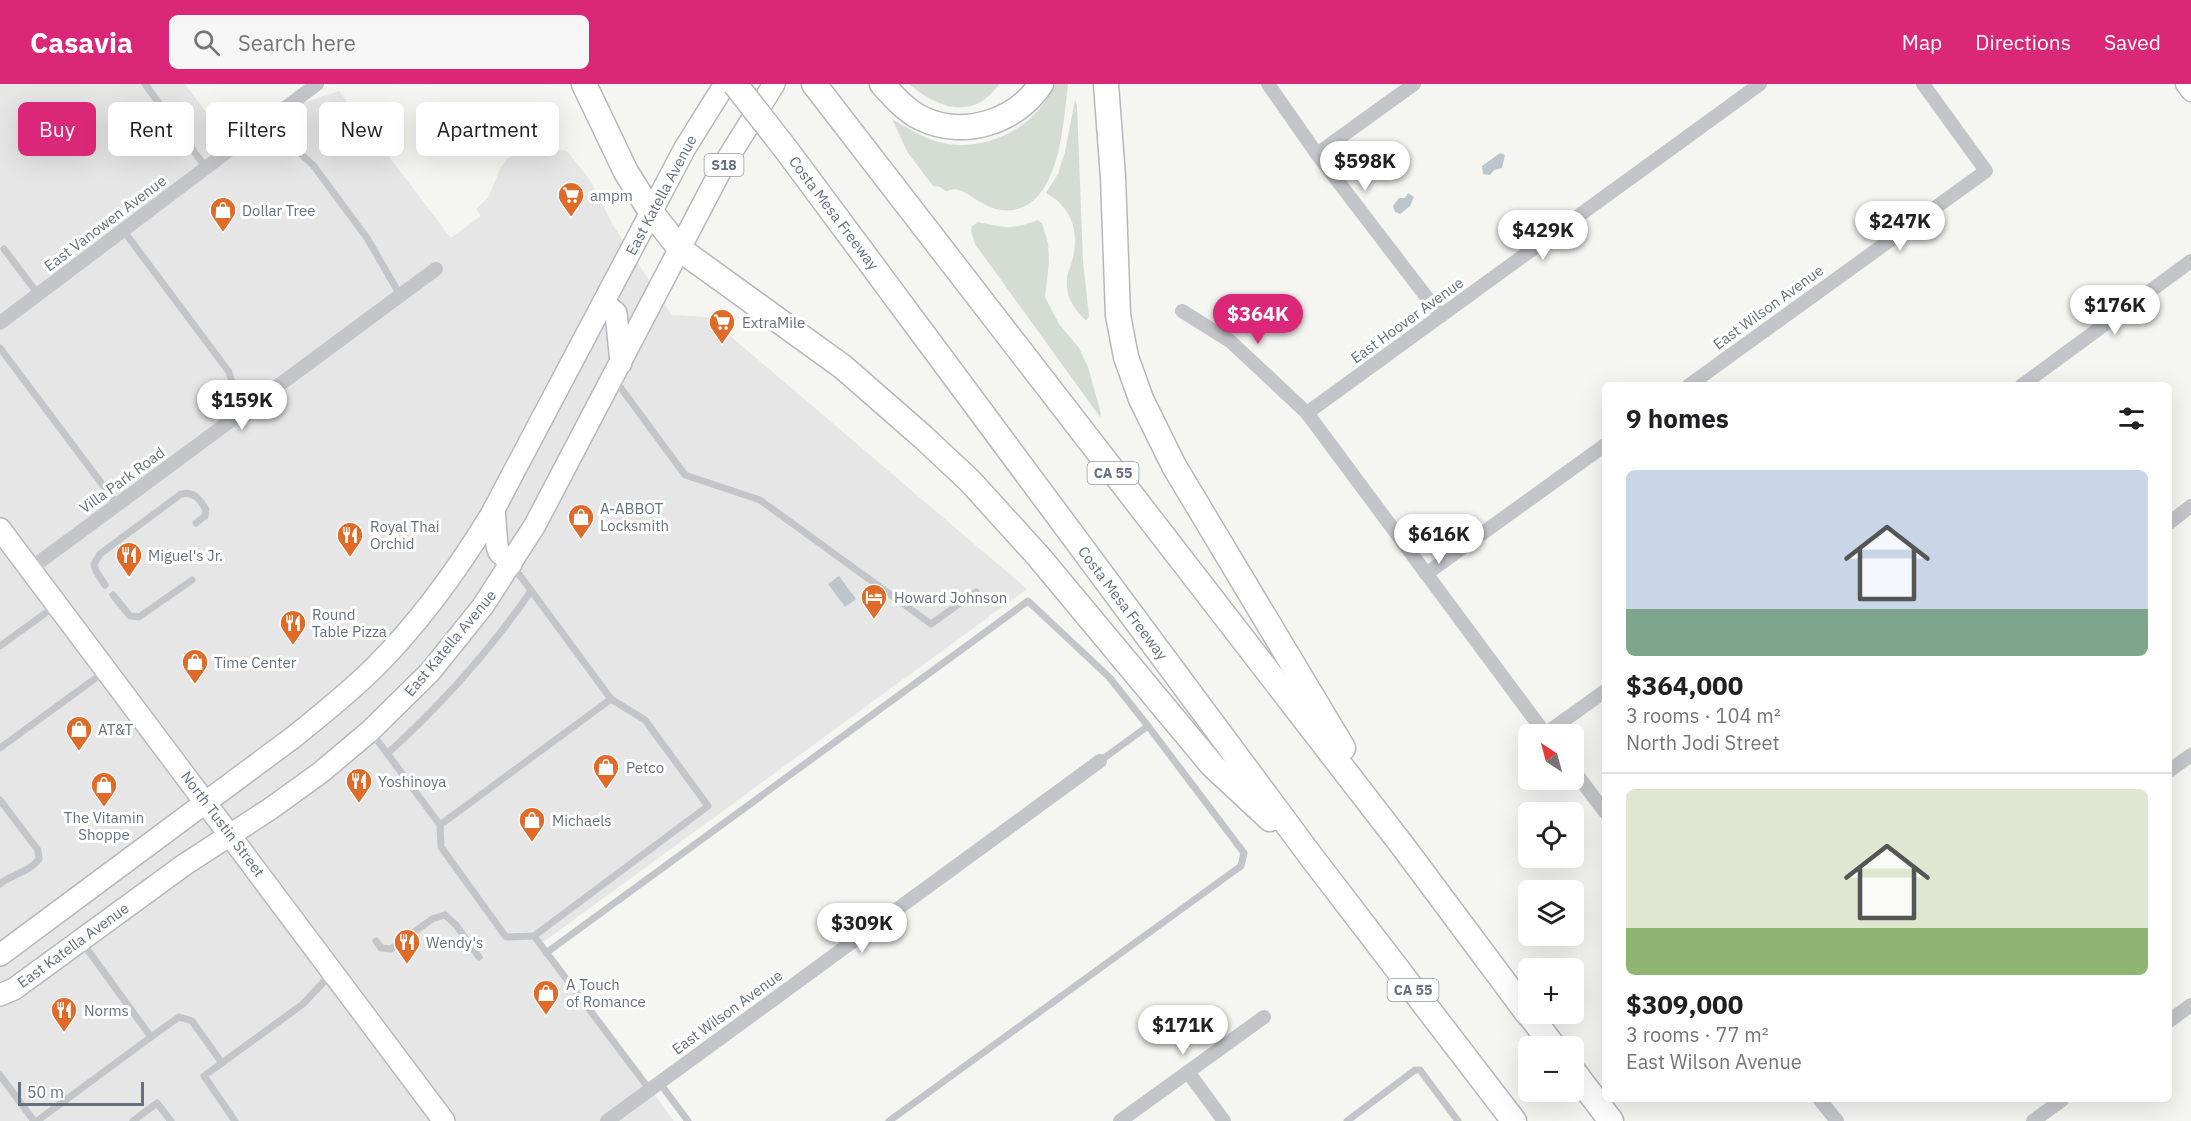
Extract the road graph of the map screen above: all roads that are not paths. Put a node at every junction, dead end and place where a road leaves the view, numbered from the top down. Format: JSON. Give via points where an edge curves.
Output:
{"nodes":[{"id":1,"x":146,"y":84,"type":"edge"},
{"id":2,"x":317,"y":84,"type":"edge"},
{"id":3,"x":584,"y":84,"type":"edge"},
{"id":4,"x":725,"y":84,"type":"edge"},
{"id":5,"x":735,"y":84,"type":"edge"},
{"id":6,"x":774,"y":84,"type":"edge"},
{"id":7,"x":882,"y":84,"type":"edge"},
{"id":8,"x":1041,"y":84,"type":"edge"},
{"id":9,"x":1106,"y":84,"type":"edge"},
{"id":10,"x":1268,"y":84,"type":"edge"},
{"id":11,"x":1414,"y":84,"type":"edge"},
{"id":12,"x":1760,"y":84,"type":"edge"},
{"id":13,"x":1923,"y":84,"type":"edge"},
{"id":14,"x":2185,"y":84,"type":"edge"},
{"id":15,"x":819,"y":92,"type":"edge"},
{"id":16,"x":2191,"y":92,"type":"edge"},
{"id":17,"x":294,"y":102,"type":"edge"},
{"id":18,"x":1317,"y":154,"type":"junction"},
{"id":19,"x":222,"y":156,"type":"edge"},
{"id":20,"x":302,"y":156,"type":"edge"},
{"id":21,"x":206,"y":168,"type":"junction"},
{"id":22,"x":651,"y":212,"type":"junction"},
{"id":23,"x":123,"y":230,"type":"junction"},
{"id":24,"x":4,"y":249,"type":"dead end"},
{"id":25,"x":681,"y":250,"type":"junction"},
{"id":26,"x":2191,"y":261,"type":"edge"},
{"id":27,"x":436,"y":268,"type":"dead end"},
{"id":28,"x":39,"y":294,"type":"junction"},
{"id":29,"x":400,"y":295,"type":"junction"},
{"id":30,"x":604,"y":303,"type":"junction"},
{"id":31,"x":1182,"y":311,"type":"dead end"},
{"id":32,"x":1440,"y":316,"type":"junction"},
{"id":33,"x":0,"y":323,"type":"edge"},
{"id":34,"x":0,"y":348,"type":"edge"},
{"id":35,"x":617,"y":371,"type":"junction"},
{"id":36,"x":1694,"y":382,"type":"edge"},
{"id":37,"x":2026,"y":382,"type":"edge"},
{"id":38,"x":241,"y":412,"type":"junction"},
{"id":39,"x":1307,"y":413,"type":"junction"},
{"id":40,"x":1602,"y":447,"type":"edge"},
{"id":41,"x":117,"y":504,"type":"junction"},
{"id":42,"x":2191,"y":507,"type":"edge"},
{"id":43,"x":494,"y":509,"type":"junction"},
{"id":44,"x":2172,"y":521,"type":"edge"},
{"id":45,"x":196,"y":523,"type":"dead end"},
{"id":46,"x":6,"y":541,"type":"edge"},
{"id":47,"x":511,"y":564,"type":"junction"},
{"id":48,"x":30,"y":569,"type":"junction"},
{"id":49,"x":1426,"y":574,"type":"junction"},
{"id":50,"x":192,"y":580,"type":"dead end"},
{"id":51,"x":105,"y":585,"type":"dead end"},
{"id":52,"x":531,"y":591,"type":"junction"},
{"id":53,"x":976,"y":592,"type":"dead end"},
{"id":54,"x":113,"y":595,"type":"dead end"},
{"id":55,"x":57,"y":605,"type":"junction"},
{"id":56,"x":0,"y":646,"type":"edge"},
{"id":57,"x":106,"y":670,"type":"junction"},
{"id":58,"x":1602,"y":693,"type":"edge"},
{"id":59,"x":611,"y":699,"type":"junction"},
{"id":60,"x":1538,"y":724,"type":"edge"},
{"id":61,"x":1561,"y":724,"type":"edge"},
{"id":62,"x":1148,"y":726,"type":"junction"},
{"id":63,"x":370,"y":731,"type":"junction"},
{"id":64,"x":0,"y":748,"type":"edge"},
{"id":65,"x":387,"y":754,"type":"junction"},
{"id":66,"x":2191,"y":755,"type":"edge"},
{"id":67,"x":1100,"y":761,"type":"joint"},
{"id":68,"x":2172,"y":769,"type":"edge"},
{"id":69,"x":1584,"y":784,"type":"edge"},
{"id":70,"x":0,"y":801,"type":"edge"},
{"id":71,"x":205,"y":802,"type":"junction"},
{"id":72,"x":1602,"y":808,"type":"edge"},
{"id":73,"x":440,"y":825,"type":"junction"},
{"id":74,"x":231,"y":835,"type":"junction"},
{"id":75,"x":1402,"y":845,"type":"junction"},
{"id":76,"x":1313,"y":859,"type":"junction"},
{"id":77,"x":0,"y":884,"type":"edge"},
{"id":78,"x":534,"y":936,"type":"junction"},
{"id":79,"x":80,"y":940,"type":"junction"},
{"id":80,"x":376,"y":941,"type":"dead end"},
{"id":81,"x":546,"y":953,"type":"junction"},
{"id":82,"x":0,"y":955,"type":"edge"},
{"id":83,"x":479,"y":957,"type":"dead end"},
{"id":84,"x":333,"y":972,"type":"junction"},
{"id":85,"x":0,"y":995,"type":"edge"},
{"id":86,"x":1518,"y":999,"type":"edge"},
{"id":87,"x":2191,"y":1005,"type":"edge"},
{"id":88,"x":1264,"y":1017,"type":"dead end"},
{"id":89,"x":2172,"y":1019,"type":"edge"},
{"id":90,"x":1537,"y":1024,"type":"edge"},
{"id":91,"x":1546,"y":1036,"type":"edge"},
{"id":92,"x":151,"y":1037,"type":"junction"},
{"id":93,"x":222,"y":1063,"type":"junction"},
{"id":94,"x":1188,"y":1072,"type":"junction"},
{"id":95,"x":0,"y":1076,"type":"edge"},
{"id":96,"x":1584,"y":1085,"type":"edge"},
{"id":97,"x":655,"y":1086,"type":"junction"},
{"id":98,"x":1822,"y":1102,"type":"edge"},
{"id":99,"x":2059,"y":1102,"type":"edge"},
{"id":100,"x":35,"y":1121,"type":"edge"},
{"id":101,"x":133,"y":1121,"type":"edge"},
{"id":102,"x":171,"y":1121,"type":"edge"},
{"id":103,"x":235,"y":1121,"type":"edge"},
{"id":104,"x":444,"y":1121,"type":"edge"},
{"id":105,"x":607,"y":1121,"type":"edge"},
{"id":106,"x":688,"y":1121,"type":"edge"},
{"id":107,"x":889,"y":1121,"type":"edge"},
{"id":108,"x":1120,"y":1121,"type":"edge"},
{"id":109,"x":1224,"y":1121,"type":"edge"},
{"id":110,"x":1347,"y":1121,"type":"edge"},
{"id":111,"x":1458,"y":1121,"type":"edge"},
{"id":112,"x":1514,"y":1121,"type":"edge"},
{"id":113,"x":1611,"y":1121,"type":"edge"},
{"id":114,"x":1837,"y":1121,"type":"edge"},
{"id":115,"x":2033,"y":1121,"type":"edge"}],
"edges":[{"from":1,"to":21,"type":"lane"},
{"from":2,"to":17,"type":"street","name":"East Vanowen Avenue"},
{"from":3,"to":22,"type":"highway","via":[[626,172]]},
{"from":4,"to":22,"type":"main road","name":"East Katella Avenue","number":"S18"},
{"from":5,"to":76,"type":"highway","name":"Costa Mesa Freeway","number":"CA 55","bridge":true},
{"from":6,"to":25,"type":"main road","name":"East Katella Avenue","number":"S18","via":[[723,166]]},
{"from":7,"to":8,"type":"highway","via":[[921,119],[959,127],[996,121],[1027,101]]},
{"from":9,"to":75,"type":"highway","via":[[1118,315],[1126,357],[1141,399],[1206,521]]},
{"from":10,"to":18,"type":"street"},
{"from":11,"to":18,"type":"street"},
{"from":12,"to":32,"type":"street","name":"East Hoover Avenue"},
{"from":13,"to":36,"type":"street","name":"East Wilson Avenue","via":[[1986,171]]},
{"from":14,"to":16,"type":"street"},
{"from":15,"to":75,"type":"highway","number":"CA 55"},
{"from":18,"to":32,"type":"street"},
{"from":19,"to":21,"type":"street","name":"East Vanowen Avenue"},
{"from":20,"to":29,"type":"lane","via":[[360,229]]},
{"from":21,"to":23,"type":"street","name":"East Vanowen Avenue"},
{"from":22,"to":25,"type":"highway"},
{"from":22,"to":30,"type":"main road","name":"East Katella Avenue"},
{"from":23,"to":28,"type":"street","name":"East Vanowen Avenue"},
{"from":23,"to":38,"type":"lane","via":[[230,372]]},
{"from":24,"to":28,"type":"lane"},
{"from":25,"to":35,"type":"main road","name":"East Katella Avenue"},
{"from":25,"to":76,"type":"highway","via":[[843,367],[924,436],[1039,557],[1212,765]]},
{"from":26,"to":37,"type":"street"},
{"from":27,"to":29,"type":"street","name":"Villa Park Road"},
{"from":28,"to":33,"type":"street","name":"East Vanowen Avenue"},
{"from":29,"to":38,"type":"street","name":"Villa Park Road"},
{"from":30,"to":35,"type":"main road","via":[[616,313]]},
{"from":30,"to":43,"type":"main road","name":"East Katella Avenue"},
{"from":31,"to":39,"type":"street","via":[[1230,341]]},
{"from":32,"to":39,"type":"street","name":"East Hoover Avenue"},
{"from":34,"to":41,"type":"lane"},
{"from":35,"to":47,"type":"main road","name":"East Katella Avenue"},
{"from":35,"to":53,"type":"lane","via":[[685,475],[760,500],[931,624]]},
{"from":38,"to":41,"type":"street","name":"Villa Park Road"},
{"from":39,"to":49,"type":"street"},
{"from":40,"to":49,"type":"street"},
{"from":41,"to":48,"type":"street","name":"Villa Park Road"},
{"from":42,"to":44,"type":"street"},
{"from":43,"to":47,"type":"main road","via":[[497,546]]},
{"from":43,"to":71,"type":"main road","name":"East Katella Avenue","via":[[444,586],[375,668],[295,736]]},
{"from":45,"to":51,"type":"lane","via":[[206,510],[196,496],[181,494],[100,554],[94,564]]},
{"from":46,"to":48,"type":"main road","name":"North Tustin Street"},
{"from":47,"to":52,"type":"lane"},
{"from":47,"to":63,"type":"main road","name":"East Katella Avenue","via":[[436,665]]},
{"from":48,"to":55,"type":"main road","name":"North Tustin Street"},
{"from":49,"to":60,"type":"street"},
{"from":50,"to":54,"type":"lane","via":[[140,617],[130,616]]},
{"from":52,"to":59,"type":"lane"},
{"from":52,"to":65,"type":"lane","via":[[474,668]]},
{"from":55,"to":56,"type":"lane"},
{"from":55,"to":57,"type":"main road","name":"North Tustin Street"},
{"from":57,"to":64,"type":"lane"},
{"from":57,"to":71,"type":"main road","name":"North Tustin Street"},
{"from":58,"to":61,"type":"street"},
{"from":59,"to":73,"type":"lane"},
{"from":59,"to":78,"type":"lane","via":[[645,720],[708,807]]},
{"from":62,"to":67,"type":"lane"},
{"from":62,"to":81,"type":"lane","via":[[1109,677],[1028,601]]},
{"from":62,"to":107,"type":"lane","via":[[1244,853],[1240,866]]},
{"from":63,"to":65,"type":"lane"},
{"from":63,"to":74,"type":"main road","name":"East Katella Avenue","via":[[320,773]]},
{"from":65,"to":73,"type":"lane"},
{"from":66,"to":68,"type":"street"},
{"from":67,"to":97,"type":"street","name":"East Wilson Avenue"},
{"from":69,"to":72,"type":"street"},
{"from":70,"to":77,"type":"lane","via":[[38,850],[39,859]]},
{"from":71,"to":74,"type":"main road","name":"North Tustin Street"},
{"from":71,"to":82,"type":"main road","name":"East Katella Avenue"},
{"from":73,"to":78,"type":"lane","via":[[441,847],[506,937]]},
{"from":74,"to":79,"type":"main road","name":"East Katella Avenue"},
{"from":74,"to":84,"type":"main road","name":"North Tustin Street"},
{"from":75,"to":86,"type":"highway","number":"CA 55"},
{"from":76,"to":112,"type":"highway","name":"Costa Mesa Freeway","number":"CA 55"},
{"from":78,"to":81,"type":"lane"},
{"from":79,"to":85,"type":"main road","name":"East Katella Avenue"},
{"from":79,"to":92,"type":"lane"},
{"from":80,"to":83,"type":"lane","via":[[381,948],[391,949],[432,919],[445,915]]},
{"from":81,"to":97,"type":"lane"},
{"from":84,"to":93,"type":"lane","via":[[303,1004]]},
{"from":84,"to":104,"type":"main road","name":"North Tustin Street"},
{"from":87,"to":89,"type":"street"},
{"from":88,"to":94,"type":"street"},
{"from":90,"to":91,"type":"highway","number":"CA 55"},
{"from":92,"to":93,"type":"lane","via":[[179,1017],[192,1021]]},
{"from":92,"to":100,"type":"lane"},
{"from":93,"to":103,"type":"lane","via":[[204,1076]]},
{"from":94,"to":108,"type":"street"},
{"from":94,"to":109,"type":"street"},
{"from":95,"to":100,"type":"lane"},
{"from":96,"to":113,"type":"highway"},
{"from":97,"to":105,"type":"street","name":"East Wilson Avenue"},
{"from":97,"to":106,"type":"lane"},
{"from":98,"to":114,"type":"street"},
{"from":99,"to":115,"type":"street"},
{"from":101,"to":102,"type":"lane","via":[[157,1103]]},
{"from":110,"to":111,"type":"lane","via":[[1415,1070],[1420,1070]]}]}
